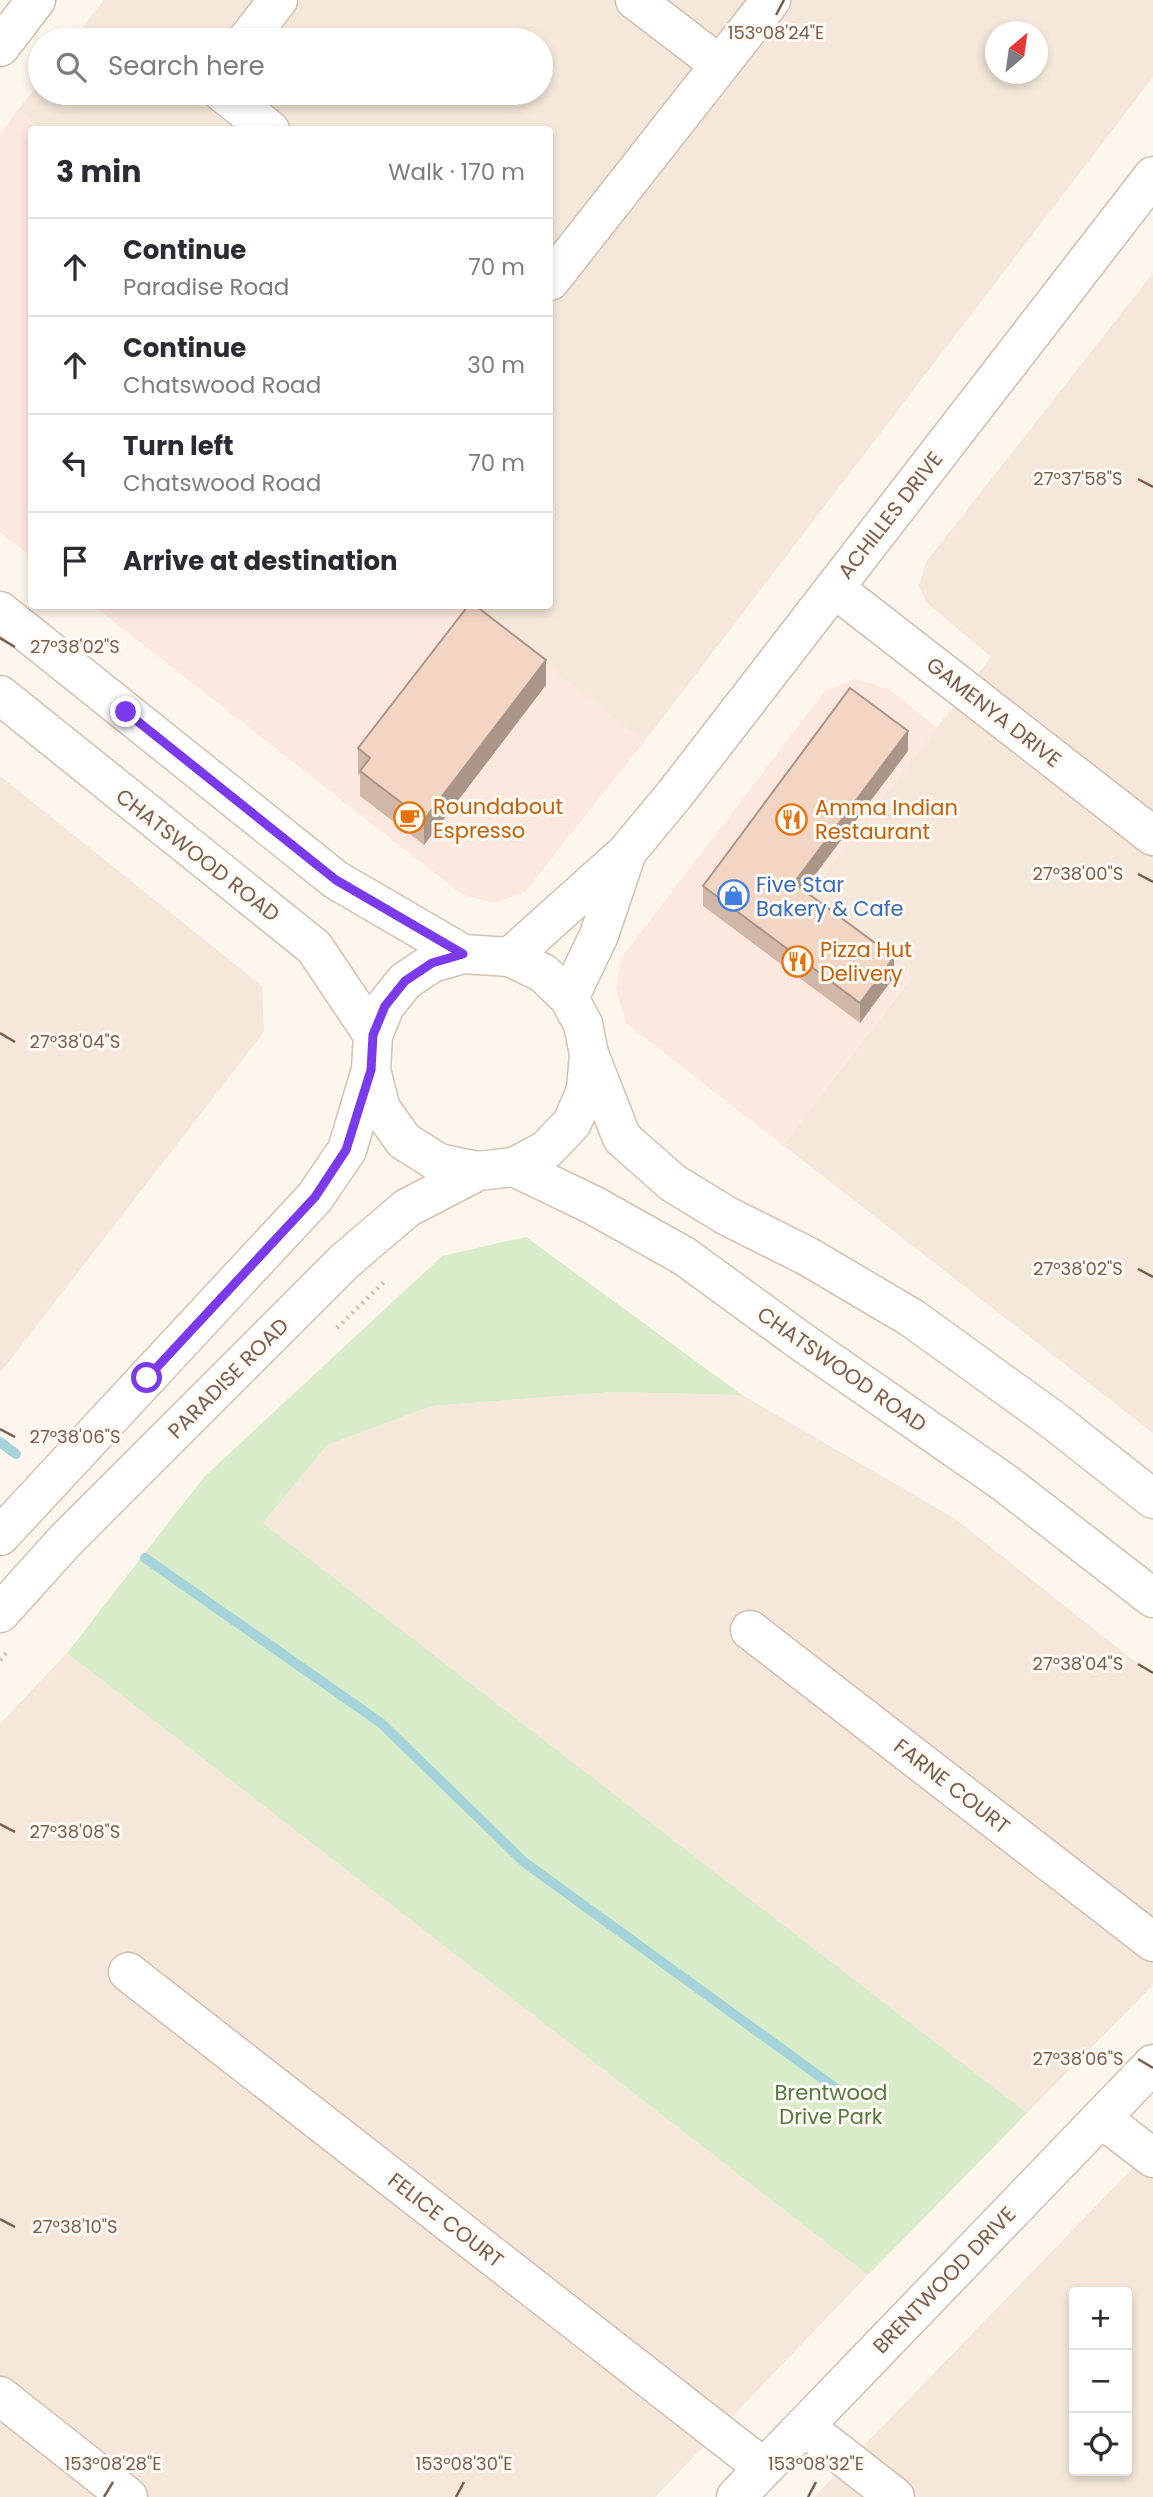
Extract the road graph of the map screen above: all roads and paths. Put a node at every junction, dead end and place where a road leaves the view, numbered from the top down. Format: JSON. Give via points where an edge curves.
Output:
{"nodes":[{"id":1,"x":36,"y":0,"type":"edge"},
{"id":2,"x":278,"y":0,"type":"edge"},
{"id":3,"x":635,"y":0,"type":"edge"},
{"id":4,"x":771,"y":0,"type":"edge"},
{"id":5,"x":256,"y":28,"type":"edge"},
{"id":6,"x":0,"y":47,"type":"edge"},
{"id":7,"x":720,"y":65,"type":"junction"},
{"id":8,"x":238,"y":105,"type":"edge"},
{"id":9,"x":265,"y":126,"type":"edge"},
{"id":10,"x":1153,"y":176,"type":"edge"},
{"id":11,"x":553,"y":277,"type":"edge"},
{"id":12,"x":834,"y":588,"type":"junction"},
{"id":13,"x":0,"y":611,"type":"edge"},
{"id":14,"x":0,"y":695,"type":"edge"},
{"id":15,"x":1153,"y":836,"type":"edge"},
{"id":16,"x":626,"y":853,"type":"junction"},
{"id":17,"x":463,"y":954,"type":"junction"},
{"id":18,"x":510,"y":957,"type":"junction"},
{"id":19,"x":569,"y":998,"type":"junction"},
{"id":20,"x":372,"y":1053,"type":"junction"},
{"id":21,"x":589,"y":1054,"type":"junction"},
{"id":22,"x":496,"y":1169,"type":"junction"},
{"id":23,"x":1153,"y":1499,"type":"edge"},
{"id":24,"x":0,"y":1536,"type":"edge"},
{"id":25,"x":1153,"y":1598,"type":"edge"},
{"id":26,"x":0,"y":1613,"type":"edge"},
{"id":27,"x":750,"y":1630,"type":"dead end"},
{"id":28,"x":1153,"y":1942,"type":"edge"},
{"id":29,"x":128,"y":1972,"type":"dead end"},
{"id":30,"x":1153,"y":2064,"type":"edge"},
{"id":31,"x":1101,"y":2118,"type":"junction"},
{"id":32,"x":1153,"y":2158,"type":"edge"},
{"id":33,"x":0,"y":2396,"type":"edge"},
{"id":34,"x":804,"y":2426,"type":"junction"},
{"id":35,"x":764,"y":2468,"type":"junction"},
{"id":36,"x":128,"y":2497,"type":"edge"},
{"id":37,"x":736,"y":2497,"type":"edge"},
{"id":38,"x":895,"y":2497,"type":"edge"}],
"edges":[{"from":1,"to":6,"type":"street"},
{"from":2,"to":5,"type":"street"},
{"from":3,"to":7,"type":"street"},
{"from":4,"to":7,"type":"street"},
{"from":7,"to":11,"type":"street"},
{"from":8,"to":9,"type":"street"},
{"from":10,"to":12,"type":"street","name":"ACHILLES DRIVE"},
{"from":12,"to":15,"type":"street","name":"GAMENYA DRIVE"},
{"from":12,"to":16,"type":"street","name":"ACHILLES DRIVE"},
{"from":13,"to":17,"type":"street","via":[[336,880]]},
{"from":14,"to":20,"type":"street","name":"CHATSWOOD ROAD","via":[[314,947]]},
{"from":16,"to":18,"type":"street","name":"ACHILLES DRIVE"},
{"from":16,"to":19,"type":"street","name":"ACHILLES DRIVE","via":[[599,935]]},
{"from":17,"to":18,"type":"street"},
{"from":17,"to":20,"type":"street","via":[[432,963],[405,981],[385,1006]]},
{"from":18,"to":19,"type":"street","via":[[543,973]]},
{"from":19,"to":21,"type":"street","via":[[583,1024]]},
{"from":20,"to":22,"type":"street","name":"CHATSWOOD ROAD","via":[[381,1109],[404,1141],[439,1163]]},
{"from":20,"to":24,"type":"street","via":[[346,1150],[315,1197]]},
{"from":21,"to":22,"type":"street","via":[[586,1090],[572,1123],[546,1150]]},
{"from":21,"to":23,"type":"street","via":[[622,1138],[673,1183],[912,1318]]},
{"from":22,"to":25,"type":"street","name":"CHATSWOOD ROAD","via":[[593,1205],[684,1256],[1005,1483]]},
{"from":22,"to":26,"type":"street","name":"PARADISE ROAD","via":[[407,1208],[346,1260],[64,1542]]},
{"from":27,"to":28,"type":"street","name":"FARNE COURT"},
{"from":29,"to":35,"type":"street","name":"FELICE COURT"},
{"from":30,"to":31,"type":"street","name":"BRENTWOOD DRIVE"},
{"from":31,"to":32,"type":"street"},
{"from":31,"to":34,"type":"street","name":"BRENTWOOD DRIVE"},
{"from":33,"to":36,"type":"street"},
{"from":34,"to":35,"type":"street","name":"BRENTWOOD DRIVE"},
{"from":34,"to":38,"type":"street"},
{"from":35,"to":37,"type":"street","name":"BRENTWOOD DRIVE"}]}
